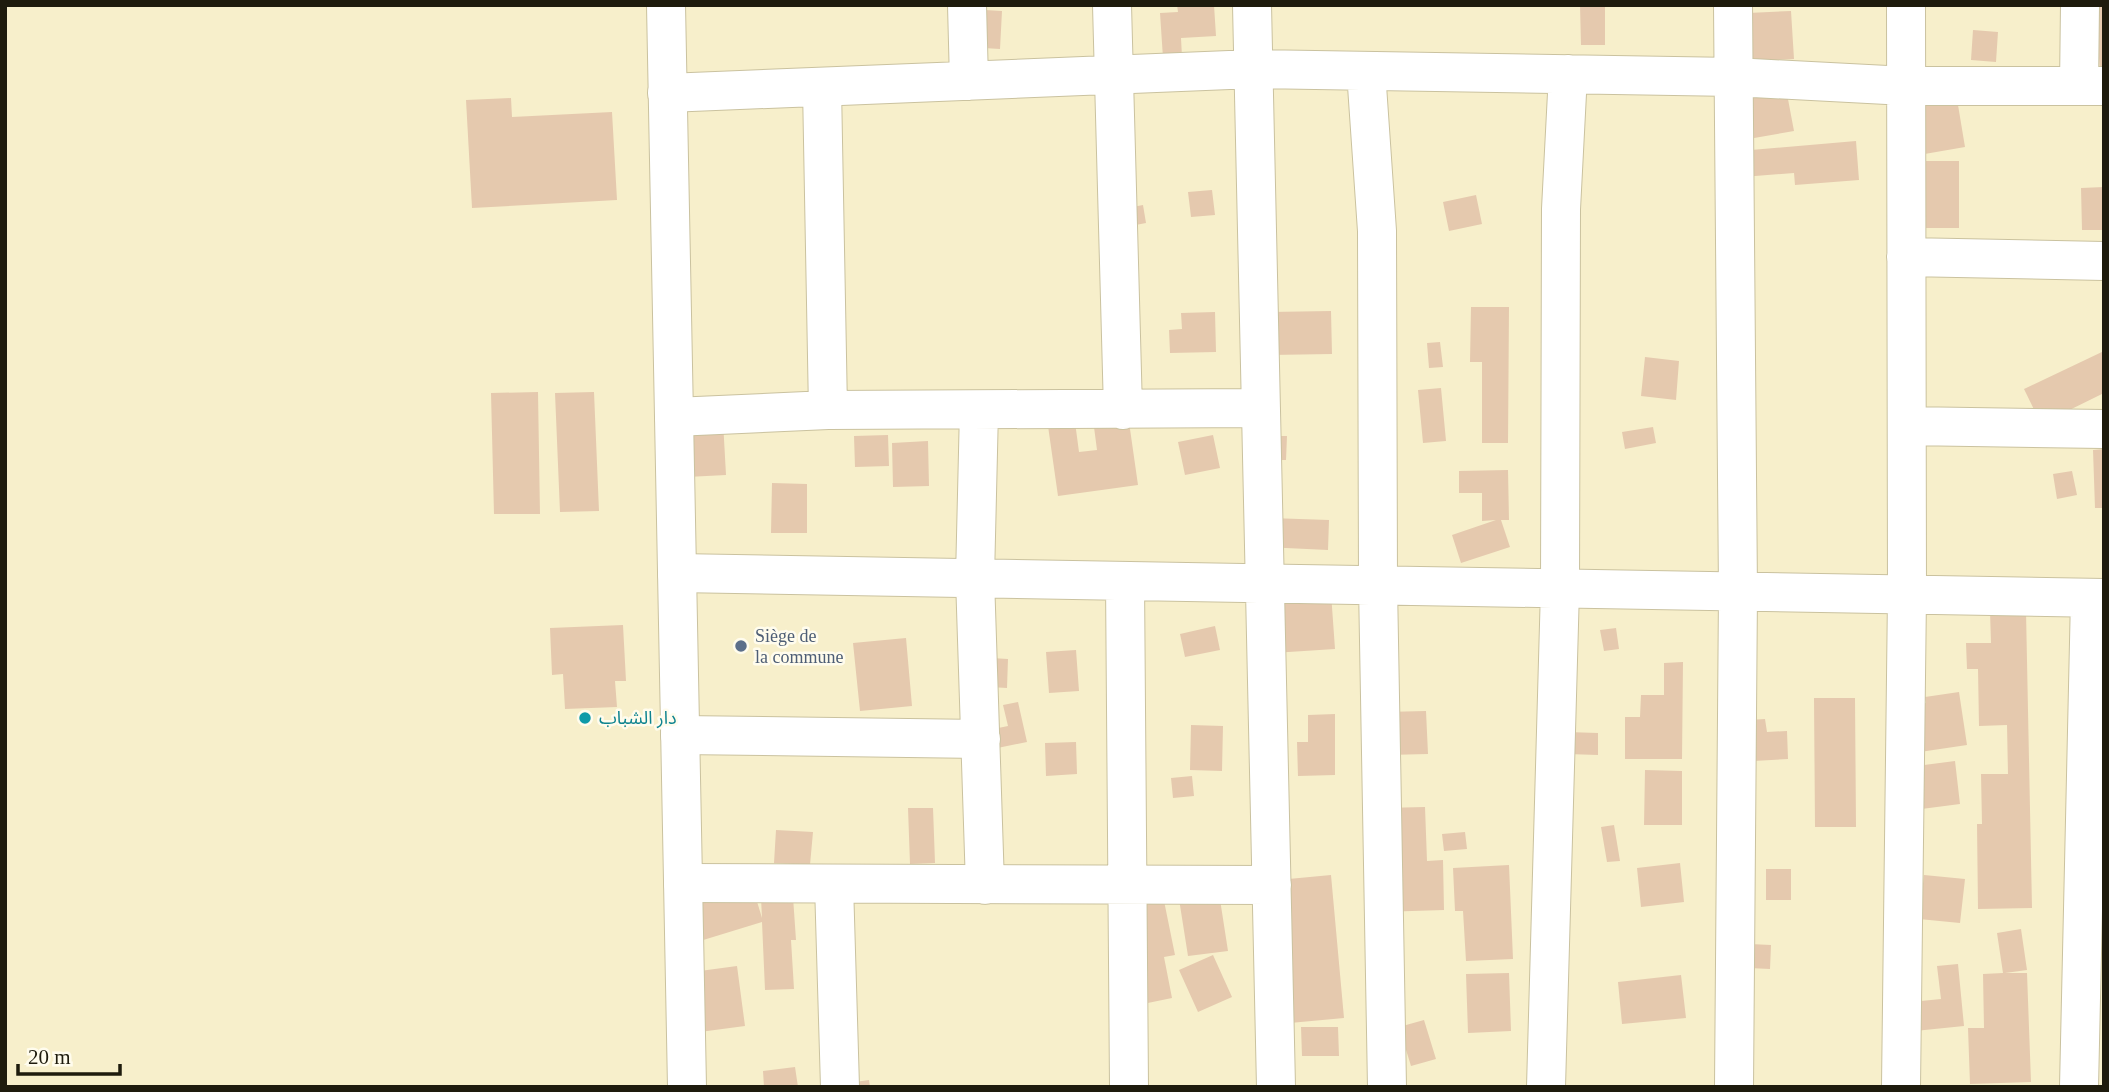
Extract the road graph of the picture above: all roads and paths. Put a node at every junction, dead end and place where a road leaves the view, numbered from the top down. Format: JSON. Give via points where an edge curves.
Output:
{"nodes":[{"id":1,"x":666,"y":5,"type":"edge"},
{"id":2,"x":967,"y":5,"type":"edge"},
{"id":3,"x":1112,"y":5,"type":"edge"},
{"id":4,"x":1252,"y":5,"type":"edge"},
{"id":5,"x":1733,"y":5,"type":"edge"},
{"id":6,"x":1906,"y":5,"type":"edge"},
{"id":7,"x":2080,"y":5,"type":"edge"},
{"id":8,"x":1254,"y":69,"type":"junction"},
{"id":9,"x":1366,"y":71,"type":"junction"},
{"id":10,"x":1568,"y":74,"type":"junction"},
{"id":11,"x":1114,"y":75,"type":"junction"},
{"id":12,"x":1734,"y":77,"type":"junction"},
{"id":13,"x":969,"y":81,"type":"junction"},
{"id":14,"x":1906,"y":86,"type":"junction"},
{"id":15,"x":2092,"y":86,"type":"edge"},
{"id":16,"x":822,"y":87,"type":"junction"},
{"id":17,"x":667,"y":93,"type":"junction"},
{"id":18,"x":1906,"y":257,"type":"junction"},
{"id":19,"x":2104,"y":261,"type":"edge"},
{"id":20,"x":1261,"y":408,"type":"junction"},
{"id":21,"x":828,"y":410,"type":"junction"},
{"id":22,"x":979,"y":410,"type":"junction"},
{"id":23,"x":1123,"y":410,"type":"junction"},
{"id":24,"x":674,"y":416,"type":"junction"},
{"id":25,"x":1907,"y":426,"type":"junction"},
{"id":26,"x":2104,"y":429,"type":"edge"},
{"id":27,"x":677,"y":573,"type":"junction"},
{"id":28,"x":975,"y":578,"type":"junction"},
{"id":29,"x":1125,"y":581,"type":"junction"},
{"id":30,"x":1265,"y":583,"type":"junction"},
{"id":31,"x":1378,"y":585,"type":"junction"},
{"id":32,"x":1560,"y":589,"type":"junction"},
{"id":33,"x":1738,"y":592,"type":"junction"},
{"id":34,"x":1908,"y":595,"type":"junction"},
{"id":35,"x":2097,"y":598,"type":"edge"},
{"id":36,"x":680,"y":735,"type":"junction"},
{"id":37,"x":981,"y":739,"type":"junction"},
{"id":38,"x":683,"y":883,"type":"junction"},
{"id":39,"x":834,"y":884,"type":"junction"},
{"id":40,"x":985,"y":885,"type":"junction"},
{"id":41,"x":1272,"y":885,"type":"junction"},
{"id":42,"x":1127,"y":886,"type":"junction"},
{"id":43,"x":687,"y":1087,"type":"edge"},
{"id":44,"x":840,"y":1087,"type":"edge"},
{"id":45,"x":1129,"y":1087,"type":"edge"},
{"id":46,"x":1276,"y":1087,"type":"edge"},
{"id":47,"x":1387,"y":1087,"type":"edge"},
{"id":48,"x":1546,"y":1087,"type":"edge"},
{"id":49,"x":1734,"y":1087,"type":"edge"},
{"id":50,"x":1901,"y":1087,"type":"edge"},
{"id":51,"x":2079,"y":1087,"type":"edge"}],
"edges":[{"from":1,"to":17,"type":"street"},
{"from":2,"to":13,"type":"street"},
{"from":3,"to":11,"type":"street"},
{"from":4,"to":8,"type":"street"},
{"from":5,"to":12,"type":"street"},
{"from":6,"to":14,"type":"street"},
{"from":7,"to":15,"type":"street"},
{"from":8,"to":9,"type":"street"},
{"from":8,"to":11,"type":"street"},
{"from":8,"to":20,"type":"street"},
{"from":9,"to":10,"type":"street"},
{"from":9,"to":31,"type":"street","via":[[1377,231]]},
{"from":10,"to":12,"type":"street"},
{"from":10,"to":32,"type":"street","via":[[1561,209]]},
{"from":11,"to":13,"type":"street"},
{"from":11,"to":23,"type":"street"},
{"from":12,"to":14,"type":"street"},
{"from":12,"to":33,"type":"street"},
{"from":13,"to":16,"type":"street"},
{"from":14,"to":15,"type":"street"},
{"from":14,"to":18,"type":"street"},
{"from":16,"to":17,"type":"street"},
{"from":16,"to":21,"type":"street"},
{"from":17,"to":24,"type":"street"},
{"from":18,"to":19,"type":"street"},
{"from":18,"to":25,"type":"street"},
{"from":20,"to":23,"type":"street"},
{"from":20,"to":30,"type":"street"},
{"from":21,"to":22,"type":"street"},
{"from":21,"to":24,"type":"street"},
{"from":22,"to":23,"type":"street"},
{"from":22,"to":28,"type":"street"},
{"from":24,"to":27,"type":"street"},
{"from":25,"to":26,"type":"street"},
{"from":25,"to":34,"type":"street"},
{"from":27,"to":28,"type":"street"},
{"from":27,"to":36,"type":"street"},
{"from":28,"to":29,"type":"street"},
{"from":28,"to":37,"type":"street"},
{"from":29,"to":30,"type":"street"},
{"from":29,"to":42,"type":"street"},
{"from":30,"to":31,"type":"street"},
{"from":30,"to":41,"type":"street"},
{"from":31,"to":32,"type":"street"},
{"from":31,"to":47,"type":"street"},
{"from":32,"to":33,"type":"street"},
{"from":32,"to":48,"type":"street"},
{"from":33,"to":34,"type":"street"},
{"from":33,"to":49,"type":"street"},
{"from":34,"to":35,"type":"street"},
{"from":34,"to":50,"type":"street"},
{"from":35,"to":51,"type":"street"},
{"from":36,"to":37,"type":"street"},
{"from":36,"to":38,"type":"street"},
{"from":37,"to":40,"type":"street"},
{"from":38,"to":39,"type":"street"},
{"from":38,"to":43,"type":"street"},
{"from":39,"to":40,"type":"street"},
{"from":39,"to":44,"type":"street"},
{"from":40,"to":42,"type":"street"},
{"from":41,"to":42,"type":"street"},
{"from":41,"to":46,"type":"street"},
{"from":42,"to":45,"type":"street"}]}
